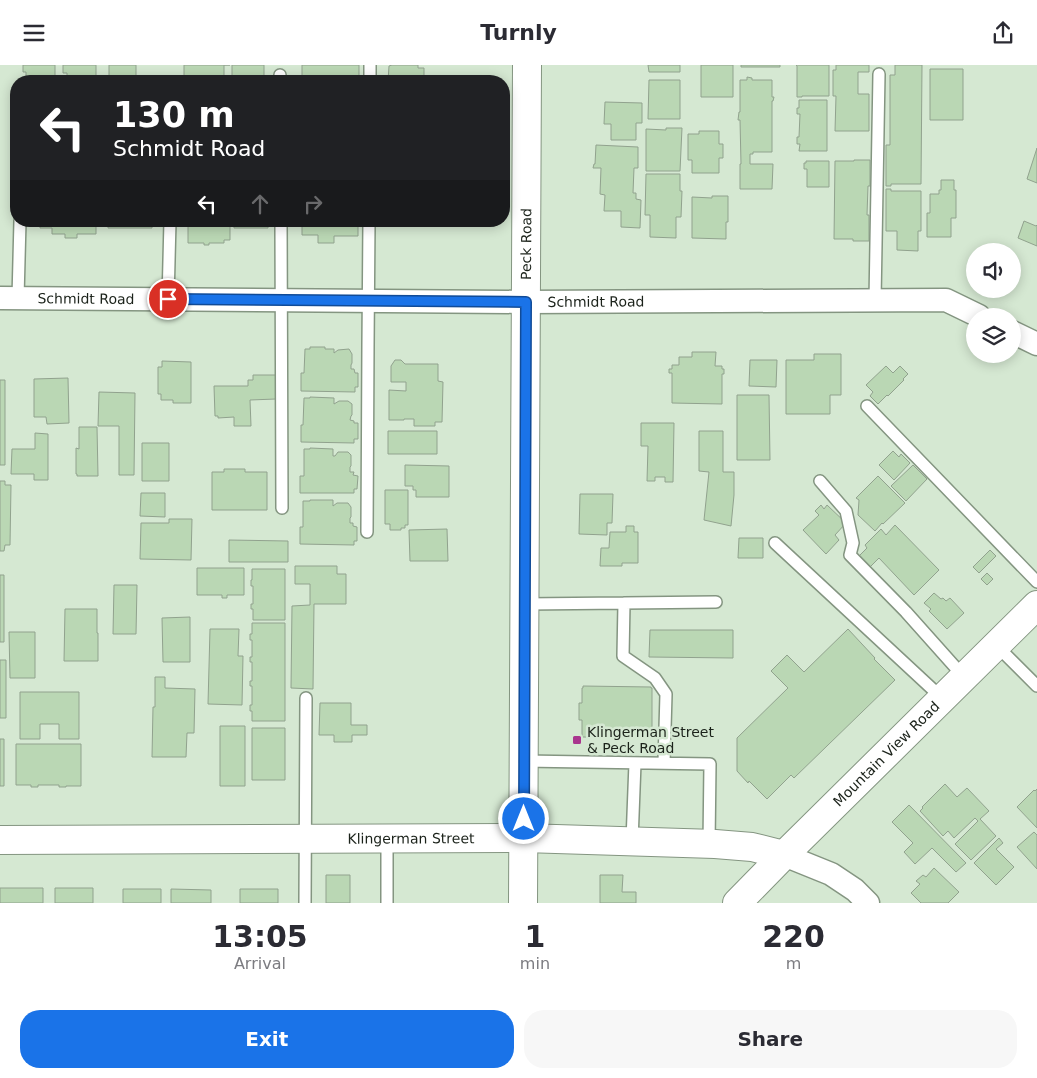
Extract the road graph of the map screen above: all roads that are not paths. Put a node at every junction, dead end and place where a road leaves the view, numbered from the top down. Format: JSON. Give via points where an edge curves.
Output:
{"nodes":[{"id":1,"x":527,"y":65,"type":"edge"},
{"id":2,"x":879,"y":74,"type":"dead end"},
{"id":3,"x":19,"y":227,"type":"edge"},
{"id":4,"x":170,"y":227,"type":"edge"},
{"id":5,"x":281,"y":227,"type":"edge"},
{"id":6,"x":370,"y":227,"type":"edge"},
{"id":7,"x":9,"y":298,"type":"edge"},
{"id":8,"x":168,"y":299,"type":"junction"},
{"id":9,"x":282,"y":300,"type":"junction"},
{"id":10,"x":874,"y":300,"type":"junction"},
{"id":11,"x":369,"y":301,"type":"junction"},
{"id":12,"x":526,"y":302,"type":"junction"},
{"id":13,"x":966,"y":310,"type":"edge"},
{"id":14,"x":867,"y":406,"type":"dead end"},
{"id":15,"x":820,"y":481,"type":"dead end"},
{"id":16,"x":282,"y":508,"type":"dead end"},
{"id":17,"x":367,"y":531,"type":"dead end"},
{"id":18,"x":775,"y":543,"type":"dead end"},
{"id":19,"x":1037,"y":582,"type":"edge"},
{"id":20,"x":716,"y":602,"type":"dead end"},
{"id":21,"x":624,"y":603,"type":"junction"},
{"id":22,"x":525,"y":604,"type":"junction"},
{"id":23,"x":1031,"y":615,"type":"edge"},
{"id":24,"x":996,"y":645,"type":"junction"},
{"id":25,"x":964,"y":677,"type":"junction"},
{"id":26,"x":1037,"y":686,"type":"edge"},
{"id":27,"x":306,"y":697,"type":"dead end"},
{"id":28,"x":942,"y":698,"type":"junction"},
{"id":29,"x":524,"y":761,"type":"junction"},
{"id":30,"x":635,"y":763,"type":"junction"},
{"id":31,"x":664,"y":763,"type":"junction"},
{"id":32,"x":387,"y":838,"type":"junction"},
{"id":33,"x":524,"y":838,"type":"junction"},
{"id":34,"x":304,"y":839,"type":"junction"},
{"id":35,"x":0,"y":840,"type":"edge"},
{"id":36,"x":632,"y":841,"type":"junction"},
{"id":37,"x":709,"y":844,"type":"junction"},
{"id":38,"x":784,"y":855,"type":"junction"},
{"id":39,"x":304,"y":903,"type":"edge"},
{"id":40,"x":387,"y":903,"type":"edge"},
{"id":41,"x":523,"y":903,"type":"edge"},
{"id":42,"x":737,"y":903,"type":"edge"},
{"id":43,"x":868,"y":903,"type":"edge"}],
"edges":[{"from":1,"to":12,"type":"street","name":"Peck Road"},
{"from":2,"to":10,"type":"lane"},
{"from":3,"to":7,"type":"lane"},
{"from":4,"to":8,"type":"lane"},
{"from":5,"to":9,"type":"lane"},
{"from":6,"to":11,"type":"lane"},
{"from":7,"to":8,"type":"street","name":"Schmidt Road"},
{"from":8,"to":9,"type":"street","name":"Schmidt Road"},
{"from":9,"to":11,"type":"street","name":"Schmidt Road"},
{"from":9,"to":16,"type":"lane"},
{"from":10,"to":12,"type":"street","name":"Schmidt Road"},
{"from":10,"to":13,"type":"street","name":"Schmidt Road","via":[[946,300]]},
{"from":11,"to":12,"type":"street","name":"Schmidt Road"},
{"from":11,"to":17,"type":"lane"},
{"from":12,"to":22,"type":"street","name":"Peck Road"},
{"from":14,"to":19,"type":"lane"},
{"from":15,"to":25,"type":"lane","via":[[846,511],[853,543],[850,555]]},
{"from":18,"to":28,"type":"lane"},
{"from":20,"to":21,"type":"lane"},
{"from":21,"to":22,"type":"lane"},
{"from":21,"to":31,"type":"lane","via":[[623,656],[655,678],[666,694]]},
{"from":22,"to":29,"type":"street","name":"Peck Road"},
{"from":23,"to":24,"type":"street","name":"Mountain View Road"},
{"from":24,"to":25,"type":"street","name":"Mountain View Road"},
{"from":24,"to":26,"type":"lane"},
{"from":25,"to":28,"type":"street","name":"Mountain View Road"},
{"from":27,"to":34,"type":"lane"},
{"from":28,"to":38,"type":"street","name":"Mountain View Road"},
{"from":29,"to":30,"type":"lane"},
{"from":29,"to":33,"type":"street","name":"Peck Road"},
{"from":30,"to":31,"type":"lane"},
{"from":30,"to":36,"type":"lane"},
{"from":31,"to":37,"type":"lane","via":[[710,763]]},
{"from":32,"to":33,"type":"street","name":"Klingerman Street"},
{"from":32,"to":34,"type":"street","name":"Klingerman Street"},
{"from":32,"to":40,"type":"lane"},
{"from":33,"to":36,"type":"street","name":"Klingerman Street"},
{"from":33,"to":41,"type":"street","name":"Peck Road"},
{"from":34,"to":35,"type":"street","name":"Klingerman Street"},
{"from":34,"to":39,"type":"lane"},
{"from":36,"to":37,"type":"street","name":"Klingerman Street"},
{"from":37,"to":38,"type":"street","name":"Klingerman Street","via":[[752,847]]},
{"from":38,"to":42,"type":"street","name":"Mountain View Road"},
{"from":38,"to":43,"type":"street","name":"Klingerman Street","via":[[831,874],[855,889]]}]}
